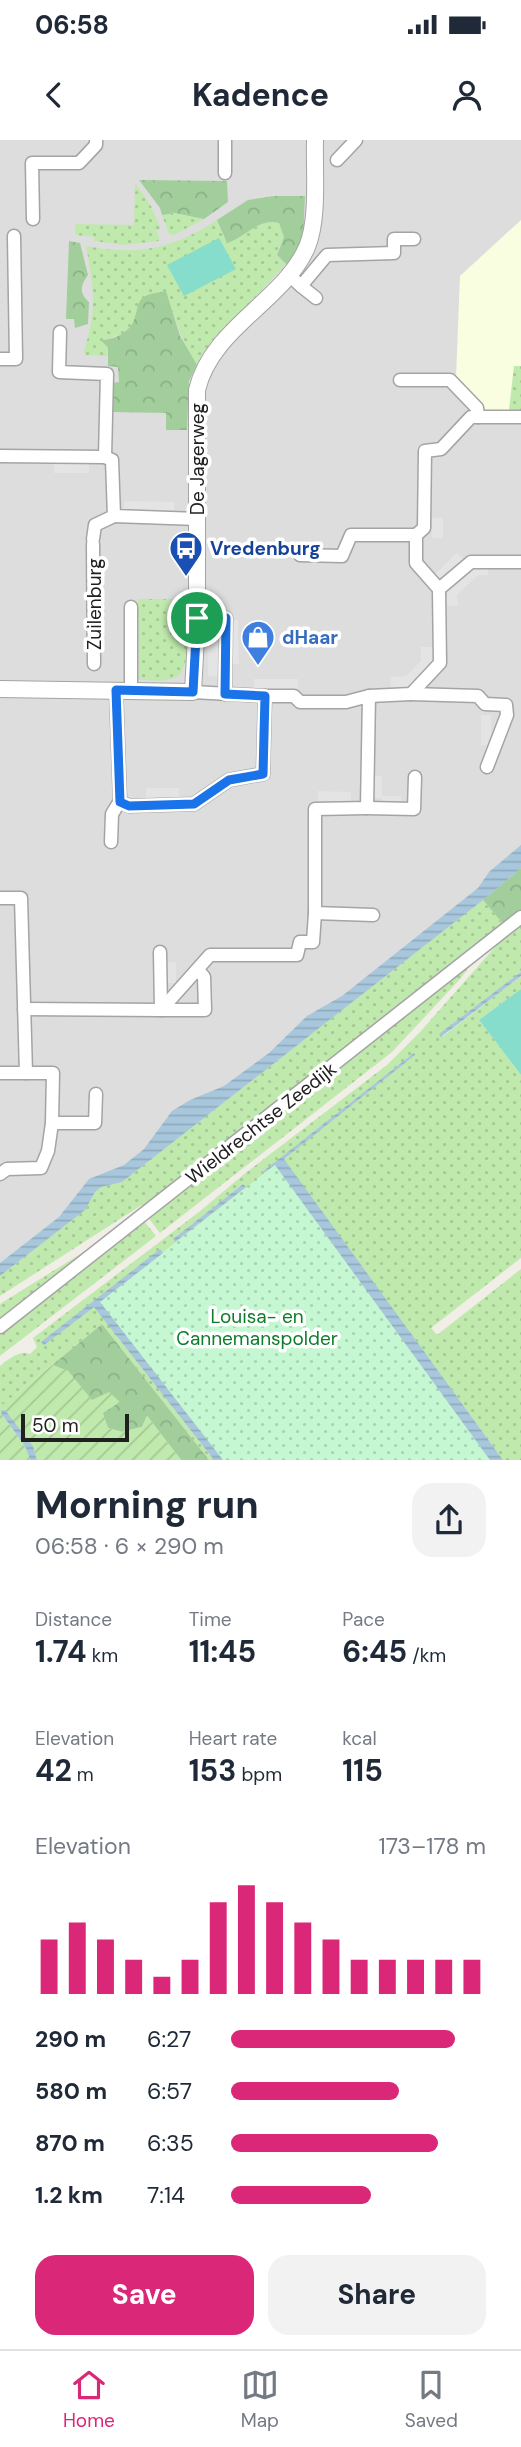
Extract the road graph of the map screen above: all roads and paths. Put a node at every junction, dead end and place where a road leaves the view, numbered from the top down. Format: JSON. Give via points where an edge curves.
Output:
{"nodes":[{"id":1,"x":96,"y":140,"type":"edge"},
{"id":2,"x":225,"y":140,"type":"edge"},
{"id":3,"x":315,"y":140,"type":"edge"},
{"id":4,"x":356,"y":140,"type":"edge"},
{"id":5,"x":337,"y":160,"type":"dead end"},
{"id":6,"x":225,"y":173,"type":"dead end"},
{"id":7,"x":33,"y":219,"type":"dead end"},
{"id":8,"x":14,"y":236,"type":"dead end"},
{"id":9,"x":414,"y":239,"type":"dead end"},
{"id":10,"x":289,"y":274,"type":"junction"},
{"id":11,"x":301,"y":286,"type":"junction"},
{"id":12,"x":0,"y":295,"type":"edge"},
{"id":13,"x":15,"y":295,"type":"junction"},
{"id":14,"x":316,"y":299,"type":"dead end"},
{"id":15,"x":60,"y":332,"type":"dead end"},
{"id":16,"x":0,"y":359,"type":"edge"},
{"id":17,"x":400,"y":380,"type":"dead end"},
{"id":18,"x":478,"y":417,"type":"junction"},
{"id":19,"x":521,"y":417,"type":"edge"},
{"id":20,"x":0,"y":456,"type":"edge"},
{"id":21,"x":105,"y":457,"type":"junction"},
{"id":22,"x":114,"y":516,"type":"junction"},
{"id":23,"x":198,"y":519,"type":"junction"},
{"id":24,"x":416,"y":535,"type":"junction"},
{"id":25,"x":300,"y":555,"type":"dead end"},
{"id":26,"x":521,"y":562,"type":"edge"},
{"id":27,"x":439,"y":589,"type":"junction"},
{"id":28,"x":131,"y":607,"type":"dead end"},
{"id":29,"x":197,"y":618,"type":"junction"},
{"id":30,"x":94,"y":664,"type":"dead end"},
{"id":31,"x":0,"y":689,"type":"edge"},
{"id":32,"x":123,"y":690,"type":"junction"},
{"id":33,"x":193,"y":692,"type":"junction"},
{"id":34,"x":225,"y":694,"type":"junction"},
{"id":35,"x":411,"y":694,"type":"junction"},
{"id":36,"x":265,"y":696,"type":"junction"},
{"id":37,"x":369,"y":696,"type":"junction"},
{"id":38,"x":487,"y":767,"type":"dead end"},
{"id":39,"x":415,"y":777,"type":"dead end"},
{"id":40,"x":120,"y":802,"type":"junction"},
{"id":41,"x":368,"y":808,"type":"junction"},
{"id":42,"x":111,"y":842,"type":"dead end"},
{"id":43,"x":0,"y":898,"type":"edge"},
{"id":44,"x":314,"y":913,"type":"junction"},
{"id":45,"x":373,"y":915,"type":"dead end"},
{"id":46,"x":521,"y":917,"type":"edge"},
{"id":47,"x":160,"y":952,"type":"dead end"},
{"id":48,"x":198,"y":970,"type":"junction"},
{"id":49,"x":24,"y":1009,"type":"junction"},
{"id":50,"x":161,"y":1010,"type":"junction"},
{"id":51,"x":0,"y":1073,"type":"edge"},
{"id":52,"x":26,"y":1073,"type":"junction"},
{"id":53,"x":96,"y":1094,"type":"dead end"},
{"id":54,"x":52,"y":1123,"type":"junction"},
{"id":55,"x":0,"y":1174,"type":"edge"},
{"id":56,"x":0,"y":1327,"type":"edge"}],
"edges":[{"from":1,"to":7,"type":"street","via":[[79,163],[32,163]]},
{"from":2,"to":6,"type":"street"},
{"from":3,"to":10,"type":"street","name":"De Jagerweg","via":[[312,229],[302,257]]},
{"from":4,"to":5,"type":"street"},
{"from":8,"to":13,"type":"street"},
{"from":9,"to":11,"type":"street","via":[[394,239],[394,253],[327,255]]},
{"from":10,"to":11,"type":"street"},
{"from":10,"to":23,"type":"street","name":"De Jagerweg","via":[[221,344],[202,373],[197,400]]},
{"from":11,"to":14,"type":"street"},
{"from":12,"to":13,"type":"street"},
{"from":13,"to":16,"type":"street","via":[[16,359]]},
{"from":15,"to":21,"type":"street","via":[[59,372],[107,374]]},
{"from":17,"to":18,"type":"street","via":[[450,380],[477,408]]},
{"from":18,"to":19,"type":"street"},
{"from":18,"to":24,"type":"street","via":[[471,417],[441,449],[425,451],[424,528]]},
{"from":20,"to":21,"type":"street"},
{"from":21,"to":22,"type":"street","via":[[112,460]]},
{"from":22,"to":23,"type":"street"},
{"from":22,"to":30,"type":"street","name":"Zuilenburg","via":[[94,525]]},
{"from":23,"to":29,"type":"street","name":"De Jagerweg"},
{"from":24,"to":25,"type":"street","via":[[351,535],[342,556]]},
{"from":24,"to":27,"type":"street","via":[[416,563]]},
{"from":26,"to":27,"type":"street","via":[[471,562]]},
{"from":27,"to":35,"type":"street","via":[[440,663]]},
{"from":28,"to":32,"type":"street"},
{"from":29,"to":33,"type":"street","name":"De Jagerweg"},
{"from":29,"to":34,"type":"street","via":[[226,618]]},
{"from":31,"to":32,"type":"street"},
{"from":32,"to":33,"type":"street"},
{"from":32,"to":40,"type":"street"},
{"from":33,"to":34,"type":"street"},
{"from":34,"to":36,"type":"street"},
{"from":35,"to":37,"type":"street"},
{"from":35,"to":38,"type":"street","via":[[478,696],[485,704],[506,705],[507,715]]},
{"from":36,"to":37,"type":"street","via":[[346,702]]},
{"from":36,"to":40,"type":"street","via":[[263,774],[229,780],[194,804],[129,806]]},
{"from":37,"to":41,"type":"street"},
{"from":39,"to":41,"type":"street","via":[[414,809]]},
{"from":40,"to":42,"type":"street","via":[[112,814]]},
{"from":41,"to":44,"type":"street","via":[[315,809]]},
{"from":43,"to":49,"type":"street","via":[[22,898]]},
{"from":44,"to":45,"type":"street"},
{"from":44,"to":48,"type":"street","via":[[313,942],[300,942],[297,956],[210,955]]},
{"from":46,"to":56,"type":"street","name":"Wieldrechtse Zeedijk"},
{"from":47,"to":50,"type":"street"},
{"from":48,"to":50,"type":"street"},
{"from":48,"to":50,"type":"street","via":[[204,977],[205,1010]]},
{"from":49,"to":50,"type":"street"},
{"from":49,"to":52,"type":"street"},
{"from":51,"to":52,"type":"street"},
{"from":52,"to":54,"type":"street","via":[[52,1073]]},
{"from":53,"to":54,"type":"street","via":[[95,1124]]},
{"from":54,"to":55,"type":"street","via":[[41,1168],[7,1168]]}]}
